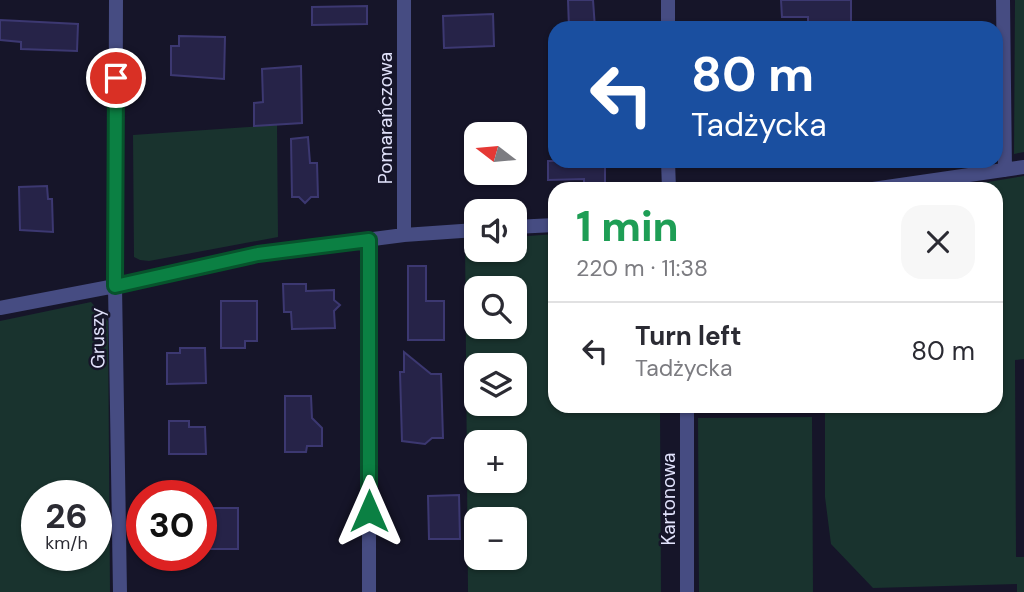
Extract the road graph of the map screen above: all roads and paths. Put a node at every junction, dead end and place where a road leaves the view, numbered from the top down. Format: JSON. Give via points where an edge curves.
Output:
{"nodes":[{"id":1,"x":116,"y":0,"type":"edge"},
{"id":2,"x":404,"y":0,"type":"edge"},
{"id":3,"x":668,"y":0,"type":"edge"},
{"id":4,"x":1003,"y":0,"type":"edge"},
{"id":5,"x":668,"y":21,"type":"edge"},
{"id":6,"x":1024,"y":167,"type":"edge"},
{"id":7,"x":1005,"y":170,"type":"junction"},
{"id":8,"x":922,"y":182,"type":"edge"},
{"id":9,"x":548,"y":225,"type":"edge"},
{"id":10,"x":527,"y":226,"type":"edge"},
{"id":11,"x":464,"y":231,"type":"edge"},
{"id":12,"x":404,"y":235,"type":"junction"},
{"id":13,"x":369,"y":240,"type":"junction"},
{"id":14,"x":115,"y":286,"type":"junction"},
{"id":15,"x":0,"y":307,"type":"edge"},
{"id":16,"x":687,"y":413,"type":"edge"},
{"id":17,"x":120,"y":592,"type":"edge"},
{"id":18,"x":369,"y":592,"type":"edge"},
{"id":19,"x":687,"y":592,"type":"edge"}],
"edges":[{"from":1,"to":14,"type":"street","name":"Gruszy"},
{"from":2,"to":12,"type":"street","name":"Pomarańczowa"},
{"from":3,"to":5,"type":"street"},
{"from":4,"to":7,"type":"street"},
{"from":6,"to":7,"type":"street"},
{"from":7,"to":8,"type":"street"},
{"from":9,"to":10,"type":"street"},
{"from":11,"to":12,"type":"street"},
{"from":12,"to":13,"type":"street"},
{"from":13,"to":14,"type":"street","via":[[258,254]]},
{"from":13,"to":18,"type":"street"},
{"from":14,"to":15,"type":"street"},
{"from":14,"to":17,"type":"street","name":"Gruszy"},
{"from":16,"to":19,"type":"street","name":"Kartonowa"}]}
